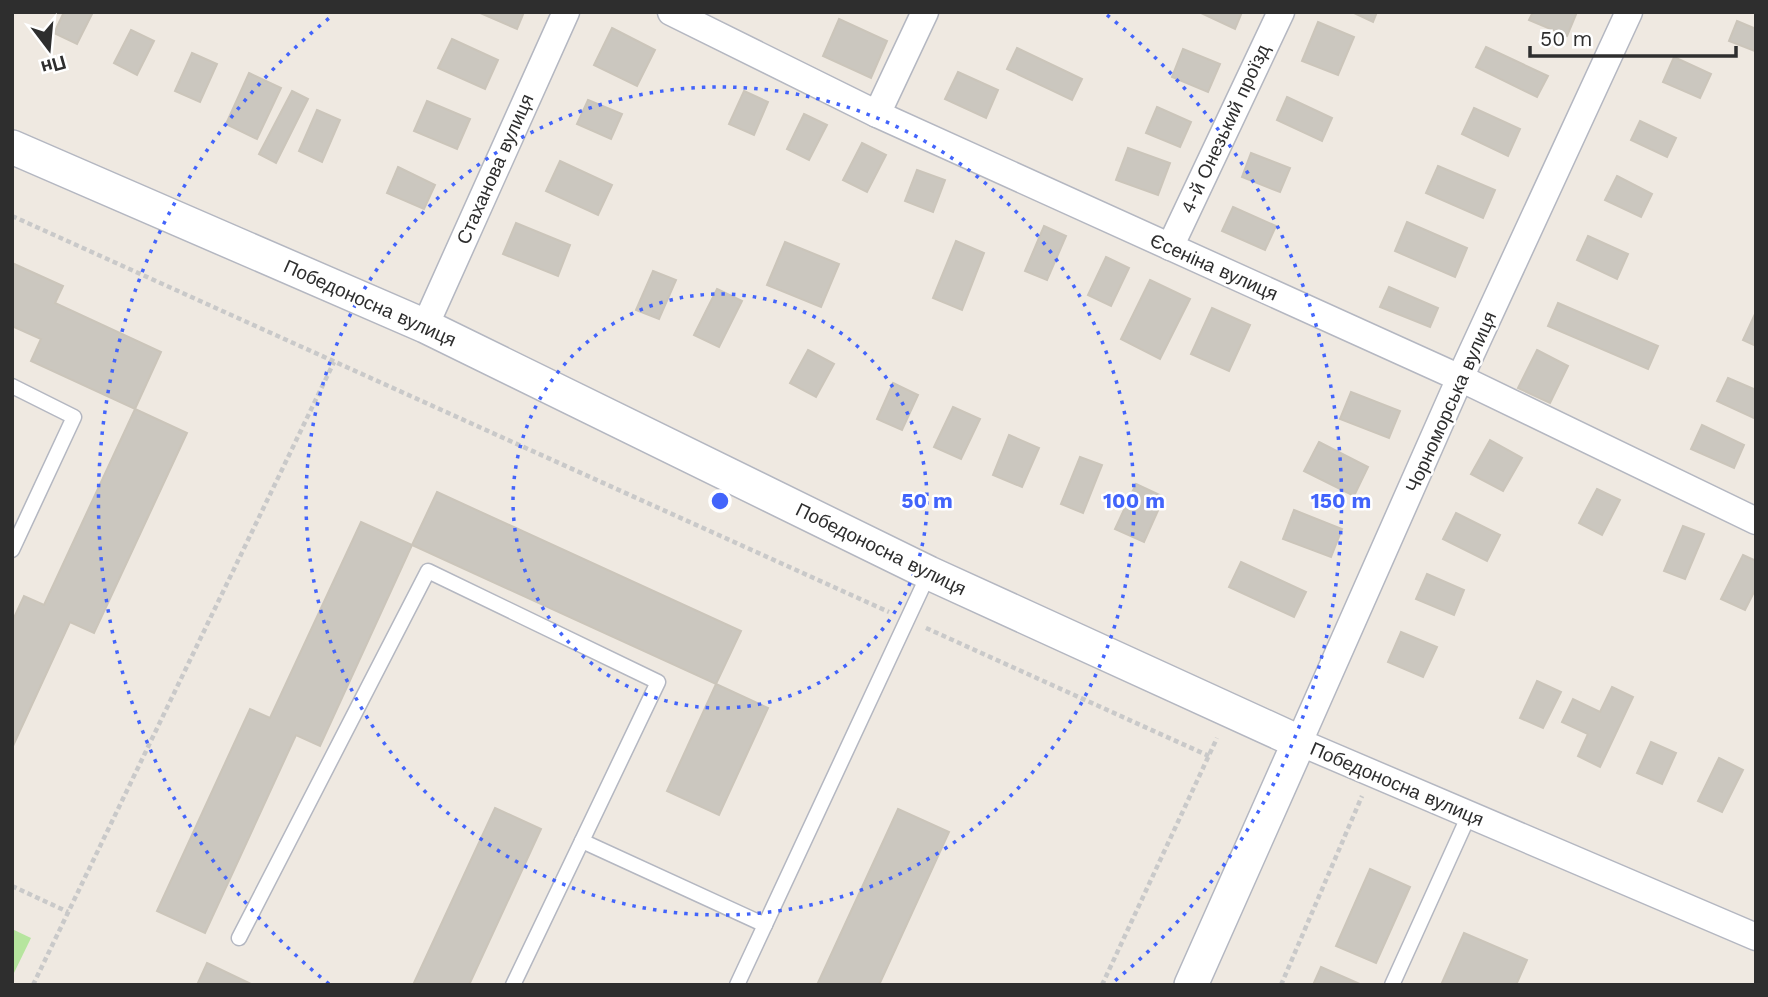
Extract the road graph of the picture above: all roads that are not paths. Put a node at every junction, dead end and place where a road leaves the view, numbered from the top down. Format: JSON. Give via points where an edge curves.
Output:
{"nodes":[{"id":1,"x":566,"y":12,"type":"edge"},
{"id":2,"x":671,"y":12,"type":"edge"},
{"id":3,"x":925,"y":12,"type":"edge"},
{"id":4,"x":1280,"y":12,"type":"edge"},
{"id":5,"x":1629,"y":12,"type":"edge"},
{"id":6,"x":877,"y":114,"type":"junction"},
{"id":7,"x":12,"y":147,"type":"edge"},
{"id":8,"x":1170,"y":247,"type":"junction"},
{"id":9,"x":425,"y":326,"type":"junction"},
{"id":10,"x":1460,"y":378,"type":"junction"},
{"id":11,"x":12,"y":386,"type":"edge"},
{"id":12,"x":1756,"y":522,"type":"edge"},
{"id":13,"x":12,"y":550,"type":"edge"},
{"id":14,"x":929,"y":573,"type":"junction"},
{"id":15,"x":1299,"y":742,"type":"junction"},
{"id":16,"x":1469,"y":815,"type":"junction"},
{"id":17,"x":582,"y":841,"type":"junction"},
{"id":18,"x":765,"y":925,"type":"junction"},
{"id":19,"x":1756,"y":937,"type":"edge"},
{"id":20,"x":239,"y":938,"type":"dead end"},
{"id":21,"x":513,"y":985,"type":"edge"},
{"id":22,"x":737,"y":985,"type":"edge"},
{"id":23,"x":1191,"y":985,"type":"edge"},
{"id":24,"x":1392,"y":985,"type":"edge"}],
"edges":[{"from":1,"to":9,"type":"street","name":"Стаханова вулиця"},
{"from":2,"to":6,"type":"street","name":"Єсеніна вулиця"},
{"from":3,"to":6,"type":"street"},
{"from":4,"to":8,"type":"street","name":"4-й Онезький проїзд"},
{"from":5,"to":10,"type":"street","name":"Чорноморська вулиця"},
{"from":6,"to":8,"type":"street","name":"Єсеніна вулиця"},
{"from":7,"to":9,"type":"street","name":"Победоносна вулиця"},
{"from":8,"to":10,"type":"street","name":"Єсеніна вулиця"},
{"from":9,"to":14,"type":"street","name":"Победоносна вулиця"},
{"from":10,"to":12,"type":"street","name":"Єсеніна вулиця"},
{"from":10,"to":15,"type":"street","name":"Чорноморська вулиця"},
{"from":11,"to":13,"type":"lane","via":[[74,417]]},
{"from":14,"to":15,"type":"street","name":"Победоносна вулиця"},
{"from":14,"to":18,"type":"lane"},
{"from":15,"to":16,"type":"street","name":"Победоносна вулиця"},
{"from":15,"to":23,"type":"street","name":"Чорноморська вулиця"},
{"from":16,"to":19,"type":"street","name":"Победоносна вулиця"},
{"from":16,"to":24,"type":"lane"},
{"from":17,"to":18,"type":"lane"},
{"from":17,"to":20,"type":"lane","via":[[658,682],[428,571]]},
{"from":17,"to":21,"type":"lane"},
{"from":18,"to":22,"type":"lane"}]}
